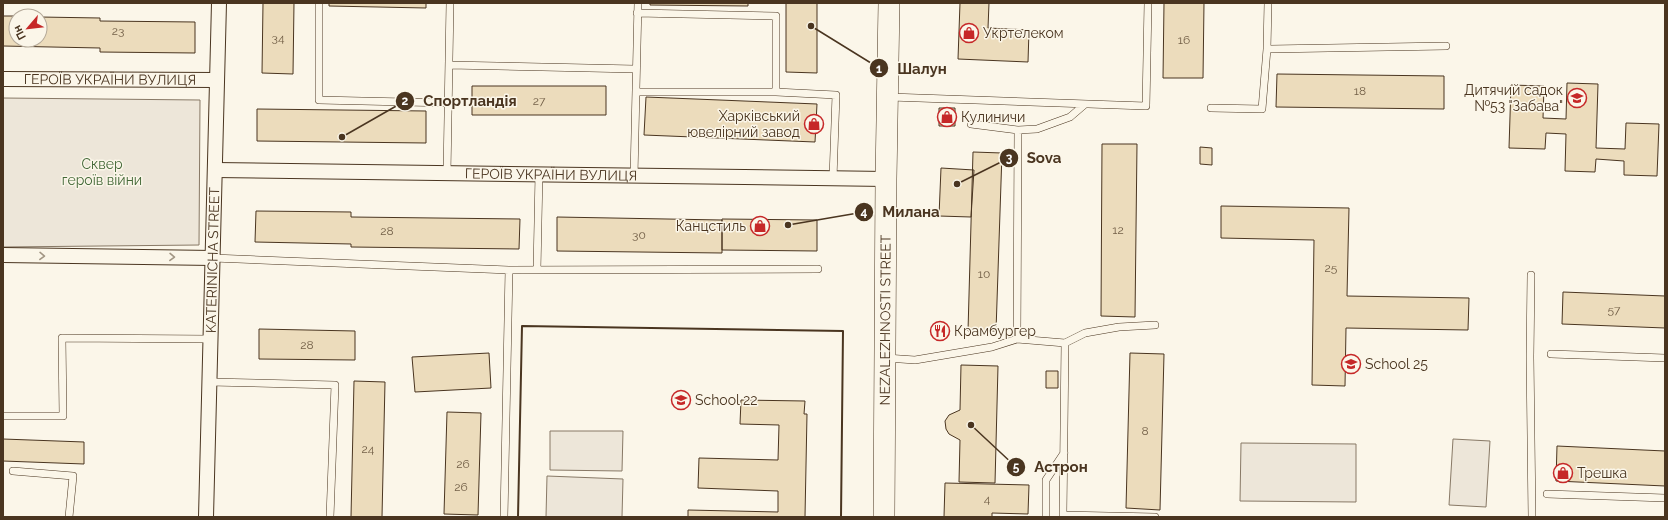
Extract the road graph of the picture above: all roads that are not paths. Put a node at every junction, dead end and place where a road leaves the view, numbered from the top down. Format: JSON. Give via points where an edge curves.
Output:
{"nodes":[{"id":1,"x":219,"y":3,"type":"edge"},
{"id":2,"x":319,"y":3,"type":"edge"},
{"id":3,"x":450,"y":3,"type":"edge"},
{"id":4,"x":638,"y":3,"type":"edge"},
{"id":5,"x":889,"y":3,"type":"edge"},
{"id":6,"x":1148,"y":3,"type":"edge"},
{"id":7,"x":1268,"y":3,"type":"edge"},
{"id":8,"x":637,"y":12,"type":"junction"},
{"id":9,"x":1446,"y":46,"type":"dead end"},
{"id":10,"x":1267,"y":50,"type":"junction"},
{"id":11,"x":450,"y":65,"type":"junction"},
{"id":12,"x":635,"y":69,"type":"junction"},
{"id":13,"x":3,"y":79,"type":"edge"},
{"id":14,"x":217,"y":80,"type":"junction"},
{"id":15,"x":636,"y":92,"type":"junction"},
{"id":16,"x":776,"y":92,"type":"junction"},
{"id":17,"x":888,"y":97,"type":"junction"},
{"id":18,"x":449,"y":103,"type":"junction"},
{"id":19,"x":1084,"y":105,"type":"junction"},
{"id":20,"x":1211,"y":108,"type":"dead end"},
{"id":21,"x":971,"y":124,"type":"dead end"},
{"id":22,"x":1018,"y":130,"type":"junction"},
{"id":23,"x":215,"y":170,"type":"junction"},
{"id":24,"x":447,"y":173,"type":"junction"},
{"id":25,"x":539,"y":174,"type":"junction"},
{"id":26,"x":634,"y":176,"type":"junction"},
{"id":27,"x":833,"y":178,"type":"junction"},
{"id":28,"x":886,"y":179,"type":"junction"},
{"id":29,"x":3,"y":255,"type":"edge"},
{"id":30,"x":213,"y":258,"type":"junction"},
{"id":31,"x":818,"y":269,"type":"dead end"},
{"id":32,"x":510,"y":270,"type":"junction"},
{"id":33,"x":537,"y":270,"type":"junction"},
{"id":34,"x":1531,"y":275,"type":"dead end"},
{"id":35,"x":1155,"y":325,"type":"dead end"},
{"id":36,"x":211,"y":339,"type":"junction"},
{"id":37,"x":1017,"y":339,"type":"junction"},
{"id":38,"x":1065,"y":343,"type":"junction"},
{"id":39,"x":1551,"y":354,"type":"dead end"},
{"id":40,"x":885,"y":358,"type":"junction"},
{"id":41,"x":1665,"y":358,"type":"edge"},
{"id":42,"x":210,"y":382,"type":"junction"},
{"id":43,"x":3,"y":416,"type":"edge"},
{"id":44,"x":1064,"y":453,"type":"junction"},
{"id":45,"x":13,"y":471,"type":"dead end"},
{"id":46,"x":1547,"y":494,"type":"dead end"},
{"id":47,"x":1665,"y":498,"type":"edge"},
{"id":48,"x":69,"y":517,"type":"edge"},
{"id":49,"x":206,"y":517,"type":"edge"},
{"id":50,"x":330,"y":517,"type":"edge"},
{"id":51,"x":504,"y":517,"type":"edge"},
{"id":52,"x":884,"y":517,"type":"edge"},
{"id":53,"x":1046,"y":517,"type":"edge"},
{"id":54,"x":1155,"y":517,"type":"edge"},
{"id":55,"x":1532,"y":517,"type":"edge"}],
"edges":[{"from":1,"to":14,"type":"street","name":"KATERINICHA STREET"},
{"from":2,"to":18,"type":"lane","via":[[319,100]]},
{"from":3,"to":11,"type":"lane"},
{"from":4,"to":8,"type":"lane"},
{"from":5,"to":17,"type":"street","name":"NEZALEZHNOSTI STREET"},
{"from":6,"to":19,"type":"lane","via":[[1146,106]]},
{"from":7,"to":10,"type":"lane"},
{"from":8,"to":12,"type":"lane"},
{"from":8,"to":16,"type":"lane","via":[[776,16]]},
{"from":9,"to":10,"type":"lane"},
{"from":10,"to":20,"type":"lane","via":[[1262,110]]},
{"from":11,"to":12,"type":"lane"},
{"from":11,"to":18,"type":"lane"},
{"from":12,"to":15,"type":"lane"},
{"from":13,"to":14,"type":"street","name":"ГЕРОЇВ УКРАЇНИ ВУЛИЦЯ"},
{"from":14,"to":23,"type":"street","name":"KATERINICHA STREET"},
{"from":15,"to":16,"type":"lane"},
{"from":15,"to":26,"type":"lane"},
{"from":16,"to":27,"type":"lane","via":[[836,95]]},
{"from":17,"to":19,"type":"lane"},
{"from":17,"to":28,"type":"street","name":"NEZALEZHNOSTI STREET"},
{"from":18,"to":24,"type":"lane"},
{"from":19,"to":22,"type":"lane","via":[[1070,117],[1037,128]]},
{"from":21,"to":22,"type":"lane"},
{"from":22,"to":37,"type":"lane"},
{"from":23,"to":24,"type":"street","name":"ГЕРОЇВ УКРАЇНИ ВУЛИЦЯ"},
{"from":23,"to":30,"type":"street","name":"KATERINICHA STREET"},
{"from":24,"to":25,"type":"street","name":"ГЕРОЇВ УКРАЇНИ ВУЛИЦЯ"},
{"from":25,"to":26,"type":"street","name":"ГЕРОЇВ УКРАЇНИ ВУЛИЦЯ"},
{"from":25,"to":33,"type":"lane"},
{"from":26,"to":27,"type":"street","name":"ГЕРОЇВ УКРАЇНИ ВУЛИЦЯ"},
{"from":27,"to":28,"type":"street","name":"ГЕРОЇВ УКРАЇНИ ВУЛИЦЯ"},
{"from":28,"to":40,"type":"street","name":"NEZALEZHNOSTI STREET"},
{"from":29,"to":30,"type":"street","one_way":true},
{"from":30,"to":32,"type":"lane"},
{"from":30,"to":36,"type":"street","name":"KATERINICHA STREET"},
{"from":31,"to":33,"type":"lane"},
{"from":32,"to":33,"type":"lane"},
{"from":32,"to":51,"type":"lane"},
{"from":34,"to":55,"type":"lane"},
{"from":35,"to":38,"type":"lane","via":[[1119,327],[1085,333]]},
{"from":36,"to":42,"type":"street","name":"KATERINICHA STREET"},
{"from":36,"to":43,"type":"lane","via":[[62,338],[63,416]]},
{"from":37,"to":38,"type":"lane"},
{"from":37,"to":40,"type":"lane","via":[[992,347],[915,360]]},
{"from":38,"to":44,"type":"lane"},
{"from":39,"to":41,"type":"lane"},
{"from":40,"to":52,"type":"street","name":"NEZALEZHNOSTI STREET"},
{"from":42,"to":49,"type":"street","name":"KATERINICHA STREET"},
{"from":42,"to":50,"type":"lane","via":[[335,385]]},
{"from":44,"to":53,"type":"lane","via":[[1046,480]]},
{"from":44,"to":54,"type":"lane","via":[[1063,515]]},
{"from":45,"to":48,"type":"lane","via":[[73,476]]},
{"from":46,"to":47,"type":"lane"}]}
